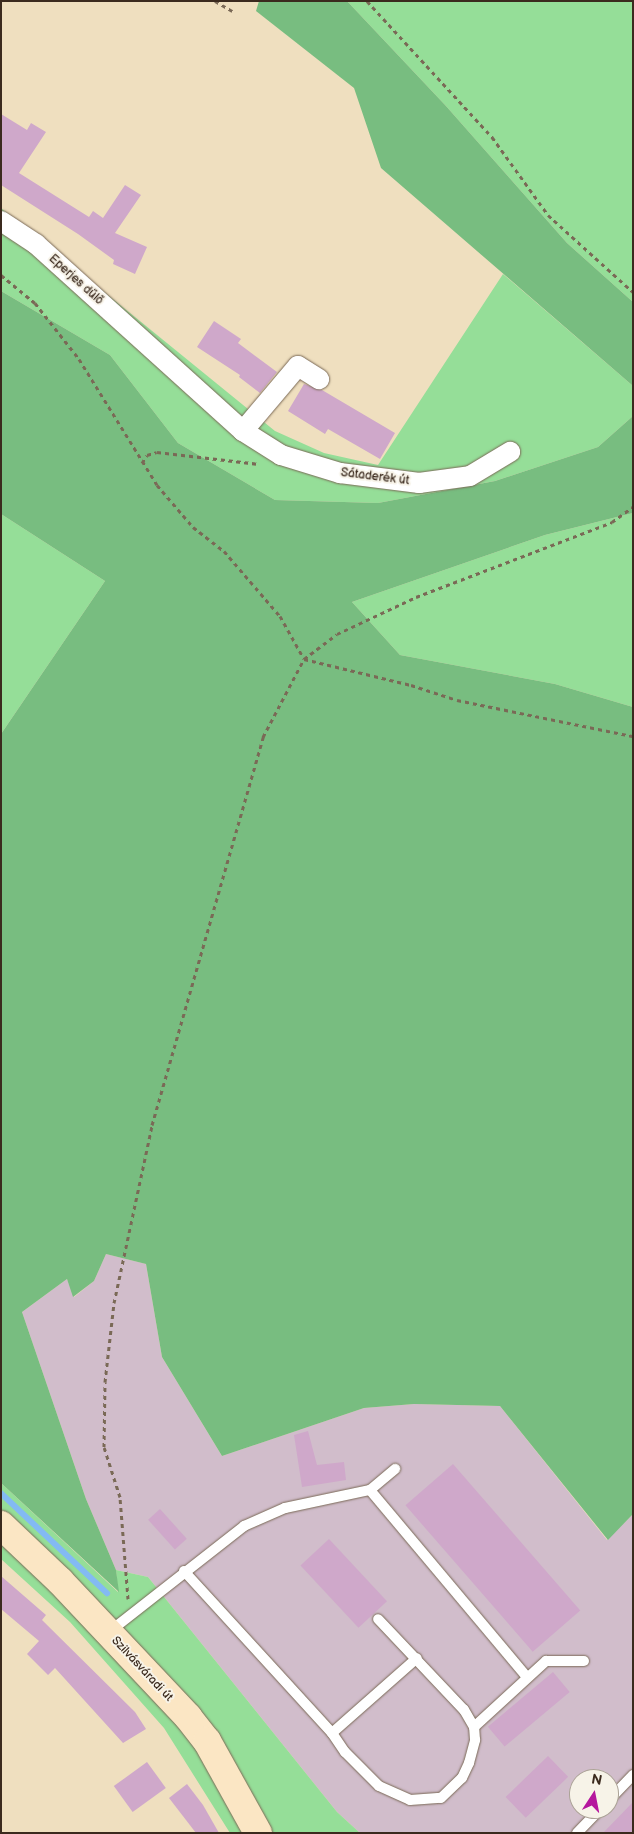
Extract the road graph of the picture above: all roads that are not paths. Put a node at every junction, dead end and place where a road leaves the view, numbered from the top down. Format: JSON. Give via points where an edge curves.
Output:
{"nodes":[{"id":1,"x":1,"y":221,"type":"edge"},
{"id":2,"x":147,"y":344,"type":"joint"},
{"id":3,"x":319,"y":379,"type":"dead end"},
{"id":4,"x":243,"y":431,"type":"junction"},
{"id":5,"x":510,"y":452,"type":"dead end"},
{"id":6,"x":395,"y":1469,"type":"dead end"},
{"id":7,"x":370,"y":1490,"type":"junction"},
{"id":8,"x":1,"y":1525,"type":"edge"},
{"id":9,"x":184,"y":1571,"type":"junction"},
{"id":10,"x":378,"y":1619,"type":"dead end"},
{"id":11,"x":119,"y":1625,"type":"junction"},
{"id":12,"x":417,"y":1658,"type":"junction"},
{"id":13,"x":584,"y":1661,"type":"dead end"},
{"id":14,"x":527,"y":1677,"type":"junction"},
{"id":15,"x":474,"y":1728,"type":"junction"},
{"id":16,"x":332,"y":1733,"type":"junction"},
{"id":17,"x":633,"y":1775,"type":"edge"},
{"id":18,"x":619,"y":1790,"type":"edge"},
{"id":19,"x":590,"y":1819,"type":"edge"},
{"id":20,"x":258,"y":1833,"type":"edge"},
{"id":21,"x":577,"y":1833,"type":"edge"}],
"edges":[{"from":1,"to":2,"type":"street","name":"Eperjes dűlő","via":[[36,244]]},
{"from":2,"to":4,"type":"street","name":"Sátaderék út"},
{"from":3,"to":4,"type":"street","via":[[298,366]]},
{"from":4,"to":5,"type":"street","name":"Sátaderék út","via":[[281,455],[340,473],[419,483],[470,476]]},
{"from":6,"to":7,"type":"lane"},
{"from":7,"to":9,"type":"lane","via":[[263,1515]]},
{"from":7,"to":14,"type":"lane"},
{"from":8,"to":11,"type":"main road","name":"Szilvásváradi út"},
{"from":9,"to":11,"type":"lane"},
{"from":9,"to":16,"type":"lane"},
{"from":10,"to":12,"type":"lane"},
{"from":11,"to":20,"type":"main road","name":"Szilvásváradi út","via":[[206,1741]]},
{"from":12,"to":15,"type":"lane","via":[[464,1710]]},
{"from":12,"to":16,"type":"lane"},
{"from":13,"to":14,"type":"lane","via":[[546,1661]]},
{"from":14,"to":15,"type":"lane"},
{"from":15,"to":16,"type":"lane","via":[[475,1740],[462,1778],[441,1798],[427,1801],[410,1800],[379,1786],[345,1752]]},
{"from":17,"to":18,"type":"lane"},
{"from":19,"to":21,"type":"lane"}]}
